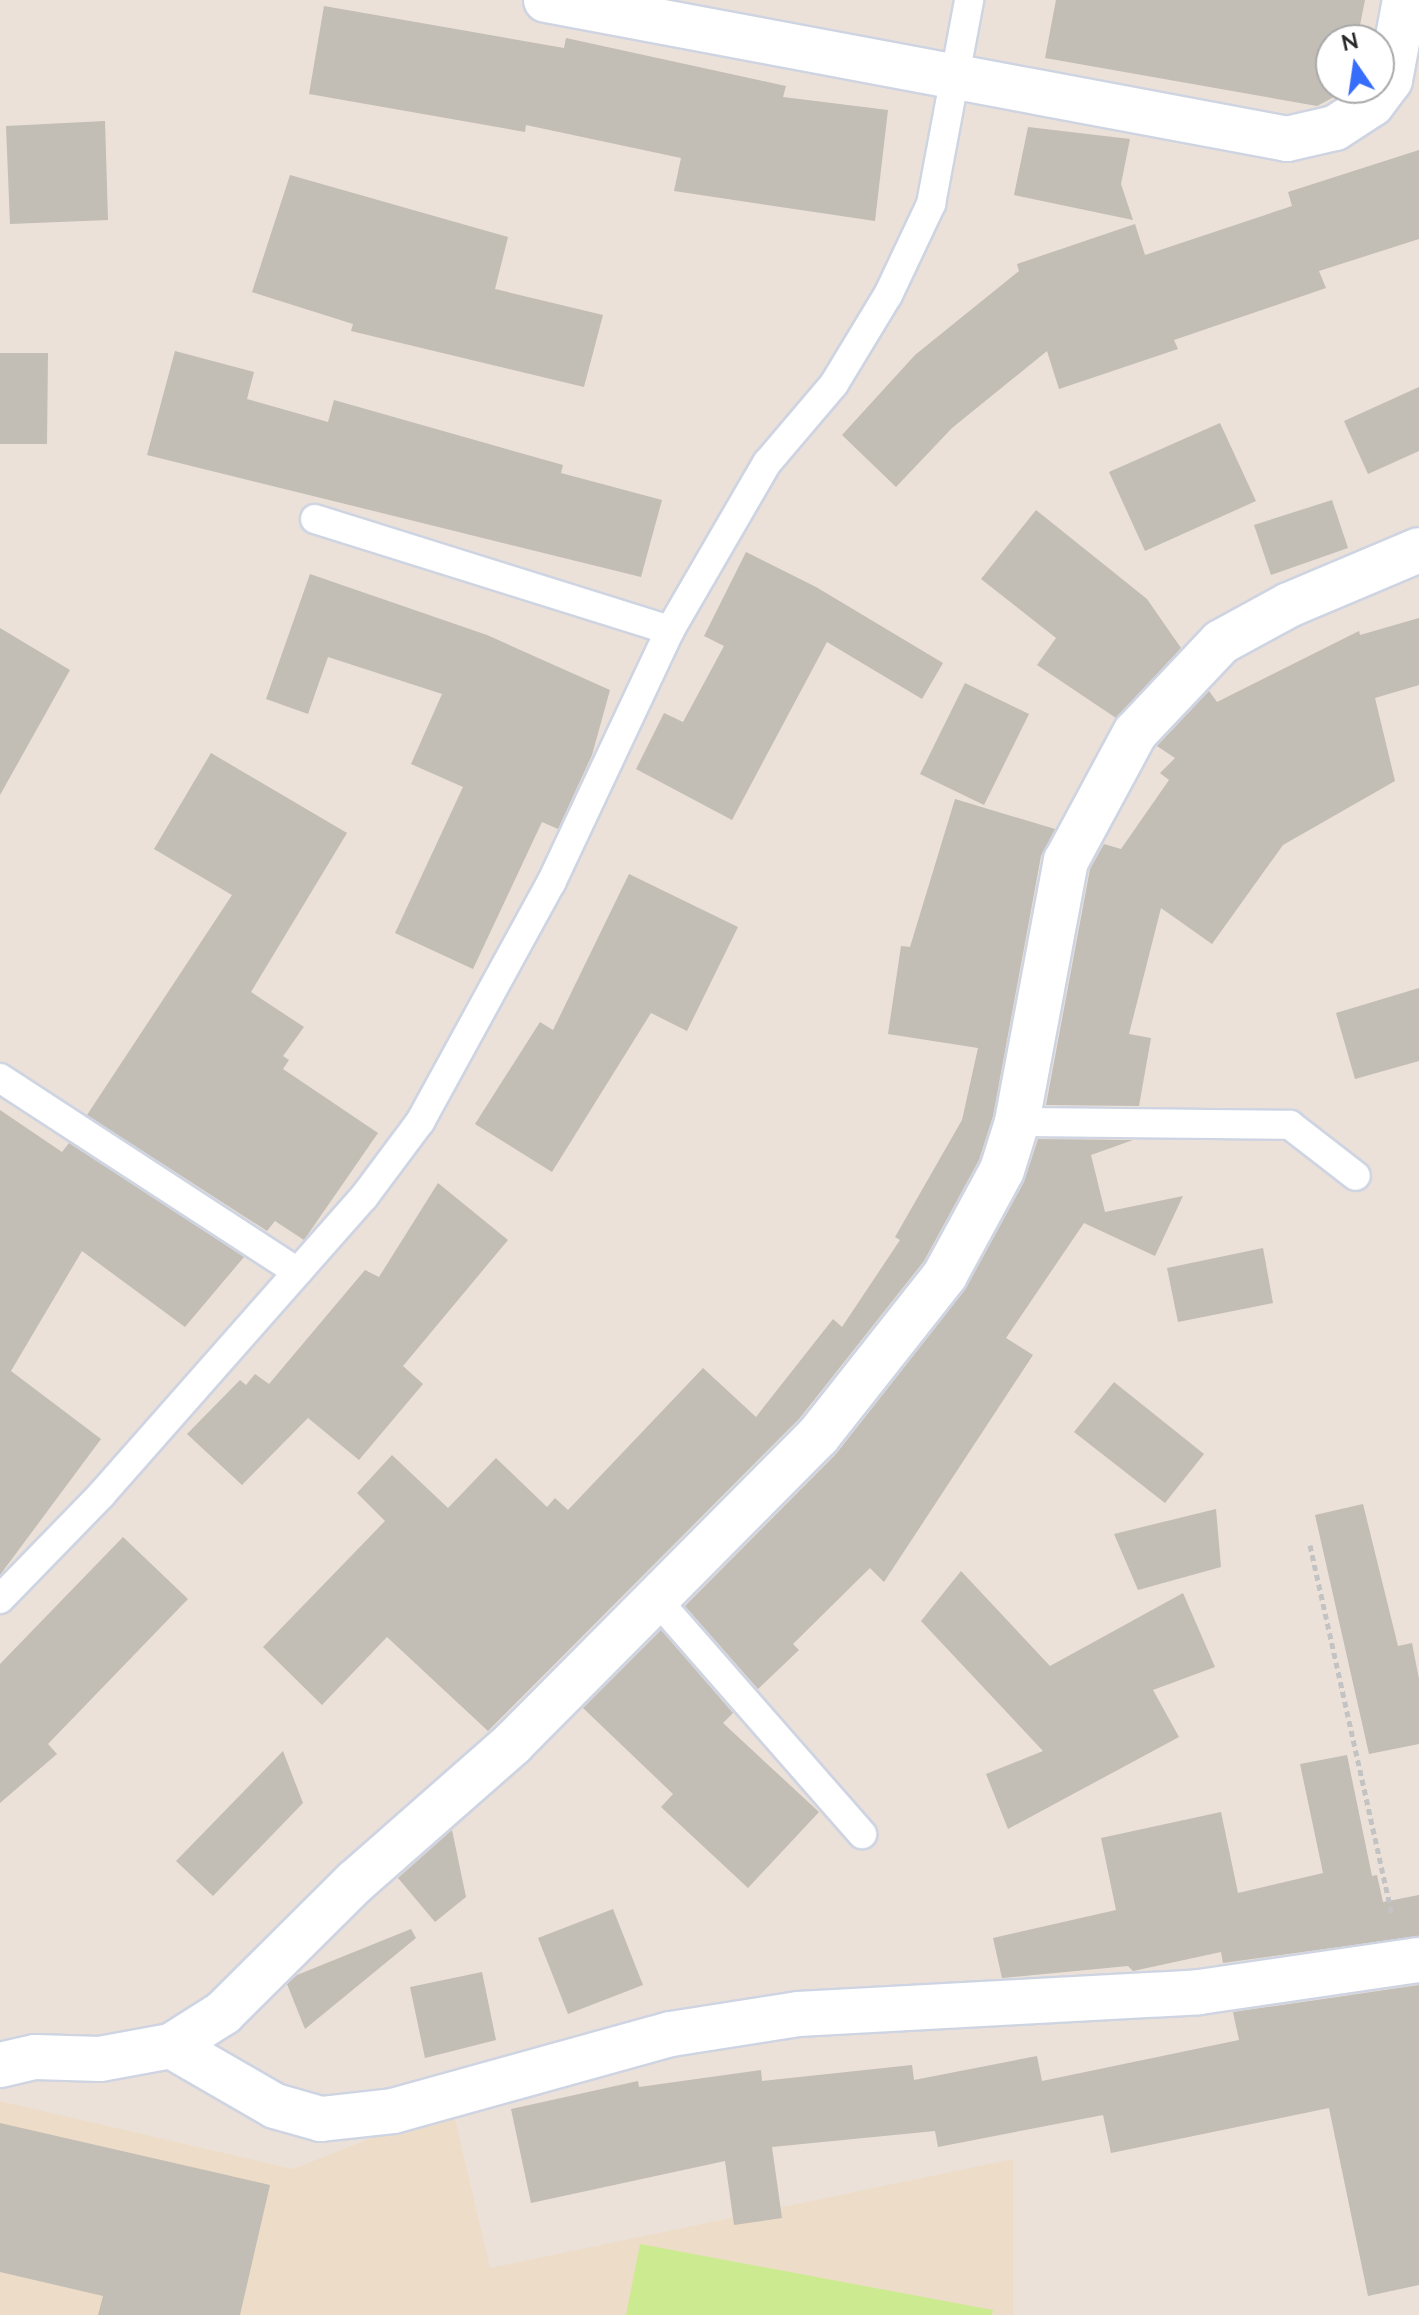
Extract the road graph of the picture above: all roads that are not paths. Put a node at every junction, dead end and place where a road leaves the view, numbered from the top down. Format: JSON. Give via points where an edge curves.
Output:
{"nodes":[{"id":1,"x":546,"y":0,"type":"edge"},
{"id":2,"x":969,"y":0,"type":"edge"},
{"id":3,"x":1405,"y":0,"type":"edge"},
{"id":4,"x":951,"y":75,"type":"junction"},
{"id":5,"x":315,"y":519,"type":"dead end"},
{"id":6,"x":1419,"y":550,"type":"edge"},
{"id":7,"x":670,"y":630,"type":"junction"},
{"id":8,"x":0,"y":1078,"type":"edge"},
{"id":9,"x":1017,"y":1122,"type":"junction"},
{"id":10,"x":1356,"y":1176,"type":"dead end"},
{"id":11,"x":295,"y":1270,"type":"junction"},
{"id":12,"x":0,"y":1599,"type":"edge"},
{"id":13,"x":658,"y":1601,"type":"junction"},
{"id":14,"x":862,"y":1834,"type":"dead end"},
{"id":15,"x":1411,"y":1962,"type":"edge"},
{"id":16,"x":171,"y":2046,"type":"junction"},
{"id":17,"x":0,"y":2065,"type":"edge"}],
"edges":[{"from":1,"to":4,"type":"street"},
{"from":2,"to":4,"type":"lane"},
{"from":3,"to":4,"type":"street","via":[[1390,80],[1372,104],[1335,128],[1287,139]]},
{"from":4,"to":7,"type":"lane","via":[[931,204],[888,295],[834,384],[767,463]]},
{"from":5,"to":7,"type":"lane"},
{"from":6,"to":9,"type":"street","via":[[1289,605],[1221,642],[1135,733],[1066,861]]},
{"from":7,"to":11,"type":"lane","via":[[551,883],[420,1122],[364,1197]]},
{"from":8,"to":11,"type":"lane"},
{"from":9,"to":10,"type":"lane","via":[[1290,1125]]},
{"from":9,"to":13,"type":"street","via":[[1002,1170],[973,1228],[893,1345],[818,1436]]},
{"from":11,"to":12,"type":"lane","via":[[101,1495]]},
{"from":13,"to":14,"type":"lane"},
{"from":13,"to":16,"type":"street","via":[[513,1743],[355,1882],[223,2013]]},
{"from":15,"to":16,"type":"street","via":[[1199,1992],[798,2014],[671,2034],[393,2111],[321,2119],[275,2106]]},
{"from":16,"to":17,"type":"street","via":[[100,2059],[35,2057]]}]}
